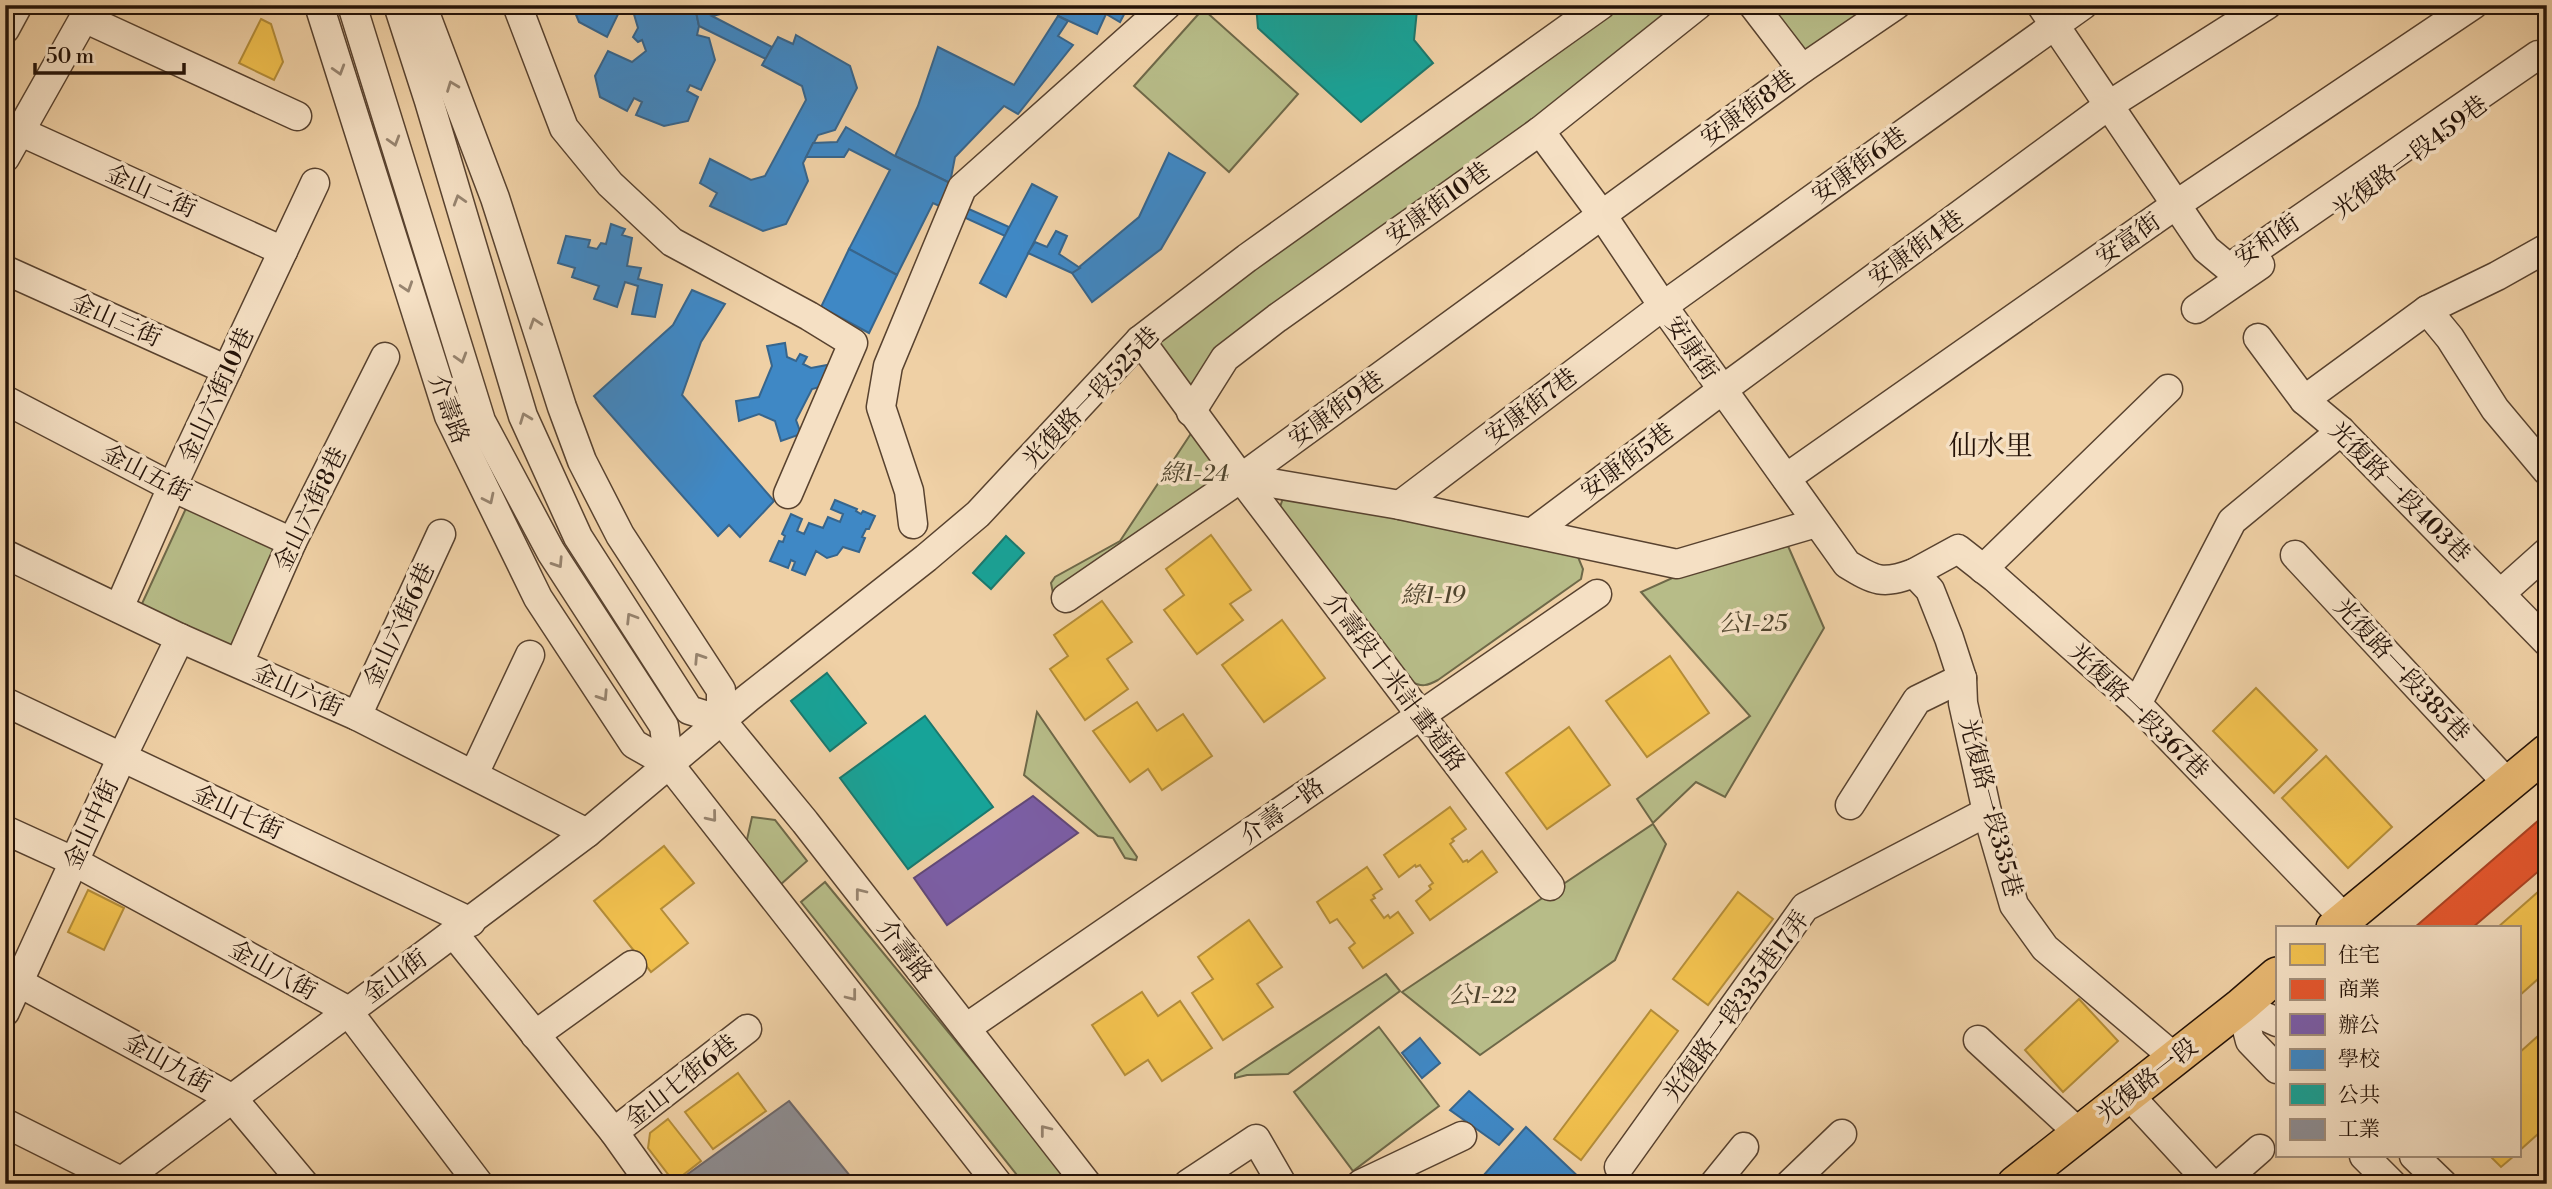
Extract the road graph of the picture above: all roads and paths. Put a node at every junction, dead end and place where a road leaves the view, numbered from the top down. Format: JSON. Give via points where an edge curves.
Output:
{"nodes":[{"id":1,"x":18,"y":5,"type":"edge"},
{"id":2,"x":318,"y":5,"type":"edge"},
{"id":3,"x":352,"y":5,"type":"edge"},
{"id":4,"x":398,"y":5,"type":"edge"},
{"id":5,"x":422,"y":5,"type":"edge"},
{"id":6,"x":517,"y":5,"type":"edge"},
{"id":7,"x":1167,"y":5,"type":"edge"},
{"id":8,"x":1601,"y":5,"type":"edge"},
{"id":9,"x":1698,"y":5,"type":"edge"},
{"id":10,"x":1752,"y":5,"type":"edge"},
{"id":11,"x":1896,"y":5,"type":"edge"},
{"id":12,"x":2083,"y":5,"type":"edge"},
{"id":13,"x":2267,"y":5,"type":"edge"},
{"id":14,"x":2473,"y":5,"type":"edge"},
{"id":15,"x":88,"y":12,"type":"edge"},
{"id":16,"x":2048,"y":15,"type":"edge"},
{"id":17,"x":5,"y":29,"type":"edge"},
{"id":18,"x":2542,"y":60,"type":"edge"},
{"id":19,"x":1802,"y":69,"type":"junction"},
{"id":20,"x":2109,"y":105,"type":"junction"},
{"id":21,"x":297,"y":116,"type":"dead end"},
{"id":22,"x":19,"y":131,"type":"junction"},
{"id":23,"x":1540,"y":131,"type":"junction"},
{"id":24,"x":5,"y":158,"type":"edge"},
{"id":25,"x":315,"y":183,"type":"dead end"},
{"id":26,"x":2177,"y":204,"type":"junction"},
{"id":27,"x":1602,"y":215,"type":"junction"},
{"id":28,"x":2547,"y":248,"type":"edge"},
{"id":29,"x":283,"y":251,"type":"junction"},
{"id":30,"x":5,"y":270,"type":"edge"},
{"id":31,"x":1663,"y":306,"type":"junction"},
{"id":32,"x":2196,"y":309,"type":"dead end"},
{"id":33,"x":2427,"y":310,"type":"junction"},
{"id":34,"x":2258,"y":338,"type":"dead end"},
{"id":35,"x":1140,"y":340,"type":"junction"},
{"id":36,"x":853,"y":343,"type":"junction"},
{"id":37,"x":385,"y":357,"type":"dead end"},
{"id":38,"x":888,"y":366,"type":"junction"},
{"id":39,"x":227,"y":370,"type":"junction"},
{"id":40,"x":2168,"y":389,"type":"dead end"},
{"id":41,"x":1722,"y":390,"type":"junction"},
{"id":42,"x":5,"y":400,"type":"edge"},
{"id":43,"x":2304,"y":401,"type":"junction"},
{"id":44,"x":1191,"y":411,"type":"junction"},
{"id":45,"x":2341,"y":431,"type":"junction"},
{"id":46,"x":2547,"y":471,"type":"edge"},
{"id":47,"x":1241,"y":478,"type":"junction"},
{"id":48,"x":1786,"y":478,"type":"junction"},
{"id":49,"x":172,"y":487,"type":"junction"},
{"id":50,"x":788,"y":495,"type":"dead end"},
{"id":51,"x":1577,"y":499,"type":"junction"},
{"id":52,"x":1400,"y":505,"type":"junction"},
{"id":53,"x":1816,"y":523,"type":"junction"},
{"id":54,"x":913,"y":524,"type":"dead end"},
{"id":55,"x":1533,"y":532,"type":"junction"},
{"id":56,"x":440,"y":534,"type":"dead end"},
{"id":57,"x":292,"y":542,"type":"junction"},
{"id":58,"x":1585,"y":544,"type":"junction"},
{"id":59,"x":2547,"y":552,"type":"edge"},
{"id":60,"x":5,"y":554,"type":"edge"},
{"id":61,"x":2295,"y":555,"type":"dead end"},
{"id":62,"x":1983,"y":569,"type":"junction"},
{"id":63,"x":1914,"y":573,"type":"junction"},
{"id":64,"x":1597,"y":594,"type":"dead end"},
{"id":65,"x":2500,"y":594,"type":"junction"},
{"id":66,"x":1066,"y":598,"type":"dead end"},
{"id":67,"x":119,"y":608,"type":"junction"},
{"id":68,"x":180,"y":638,"type":"junction"},
{"id":69,"x":2547,"y":642,"type":"edge"},
{"id":70,"x":530,"y":655,"type":"dead end"},
{"id":71,"x":239,"y":663,"type":"junction"},
{"id":72,"x":1962,"y":678,"type":"junction"},
{"id":73,"x":5,"y":702,"type":"edge"},
{"id":74,"x":2137,"y":704,"type":"junction"},
{"id":75,"x":1420,"y":715,"type":"junction"},
{"id":76,"x":357,"y":716,"type":"junction"},
{"id":77,"x":721,"y":719,"type":"junction"},
{"id":78,"x":2547,"y":752,"type":"edge"},
{"id":79,"x":122,"y":757,"type":"junction"},
{"id":80,"x":669,"y":764,"type":"junction"},
{"id":81,"x":474,"y":774,"type":"junction"},
{"id":82,"x":2509,"y":785,"type":"junction"},
{"id":83,"x":1850,"y":805,"type":"dead end"},
{"id":84,"x":1987,"y":812,"type":"junction"},
{"id":85,"x":5,"y":830,"type":"edge"},
{"id":86,"x":587,"y":833,"type":"junction"},
{"id":87,"x":73,"y":861,"type":"junction"},
{"id":88,"x":1550,"y":886,"type":"dead end"},
{"id":89,"x":2339,"y":924,"type":"edge"},
{"id":90,"x":463,"y":928,"type":"junction"},
{"id":91,"x":632,"y":965,"type":"dead end"},
{"id":92,"x":2276,"y":976,"type":"edge"},
{"id":93,"x":13,"y":978,"type":"edge"},
{"id":94,"x":2241,"y":1006,"type":"junction"},
{"id":95,"x":347,"y":1010,"type":"junction"},
{"id":96,"x":5,"y":1012,"type":"edge"},
{"id":97,"x":2276,"y":1021,"type":"edge"},
{"id":98,"x":967,"y":1028,"type":"junction"},
{"id":99,"x":747,"y":1029,"type":"dead end"},
{"id":100,"x":535,"y":1035,"type":"junction"},
{"id":101,"x":1978,"y":1040,"type":"dead end"},
{"id":102,"x":2175,"y":1058,"type":"junction"},
{"id":103,"x":2276,"y":1068,"type":"edge"},
{"id":104,"x":2129,"y":1095,"type":"junction"},
{"id":105,"x":233,"y":1099,"type":"junction"},
{"id":106,"x":5,"y":1123,"type":"edge"},
{"id":107,"x":614,"y":1132,"type":"junction"},
{"id":108,"x":2079,"y":1133,"type":"junction"},
{"id":109,"x":1842,"y":1134,"type":"dead end"},
{"id":110,"x":1462,"y":1136,"type":"dead end"},
{"id":111,"x":1744,"y":1147,"type":"dead end"},
{"id":112,"x":2260,"y":1150,"type":"dead end"},
{"id":113,"x":2366,"y":1158,"type":"edge"},
{"id":114,"x":2416,"y":1158,"type":"edge"},
{"id":115,"x":1619,"y":1167,"type":"dead end"},
{"id":116,"x":132,"y":1179,"type":"edge"},
{"id":117,"x":304,"y":1184,"type":"edge"},
{"id":118,"x":479,"y":1184,"type":"edge"},
{"id":119,"x":651,"y":1184,"type":"edge"},
{"id":120,"x":998,"y":1184,"type":"edge"},
{"id":121,"x":1087,"y":1184,"type":"edge"},
{"id":122,"x":1188,"y":1184,"type":"edge"},
{"id":123,"x":1282,"y":1184,"type":"edge"},
{"id":124,"x":1361,"y":1184,"type":"edge"},
{"id":125,"x":1714,"y":1184,"type":"edge"},
{"id":126,"x":1790,"y":1184,"type":"edge"},
{"id":127,"x":2015,"y":1184,"type":"edge"},
{"id":128,"x":2211,"y":1184,"type":"edge"},
{"id":129,"x":2220,"y":1184,"type":"edge"},
{"id":130,"x":2392,"y":1184,"type":"edge"},
{"id":131,"x":2443,"y":1184,"type":"edge"}],
"edges":[{"from":1,"to":17,"type":"street"},
{"from":2,"to":80,"type":"street","name":"介壽路","one_way":true,"via":[[449,416],[538,598],[634,744]]},
{"from":3,"to":80,"type":"street","name":"介壽路","one_way":true,"via":[[481,421],[551,552],[664,726]]},
{"from":77,"to":4,"type":"street","one_way":true,"via":[[689,710],[578,537],[529,428]]},
{"from":77,"to":5,"type":"street","one_way":true,"via":[[721,690],[620,535],[582,461],[495,198]]},
{"from":6,"to":36,"type":"street","via":[[564,128],[610,184],[673,242]]},
{"from":7,"to":38,"type":"street","via":[[962,188]]},
{"from":8,"to":35,"type":"street","name":"光復路一段525巷"},
{"from":9,"to":23,"type":"street","name":"安康街10巷"},
{"from":10,"to":19,"type":"street"},
{"from":11,"to":19,"type":"street","name":"安康街8巷"},
{"from":12,"to":16,"type":"street","name":"安康街6巷"},
{"from":13,"to":20,"type":"street","name":"安康街4巷"},
{"from":14,"to":26,"type":"street","name":"安富街"},
{"from":15,"to":21,"type":"street"},
{"from":15,"to":22,"type":"street"},
{"from":16,"to":20,"type":"street","name":"安和街"},
{"from":16,"to":31,"type":"street","name":"安康街6巷"},
{"from":18,"to":26,"type":"street","name":"安和街","via":[[2229,268],[2206,249]]},
{"from":18,"to":32,"type":"street","name":"光復路一段459巷","via":[[2457,127]]},
{"from":19,"to":27,"type":"street","name":"安康街8巷"},
{"from":20,"to":26,"type":"street","name":"安和街"},
{"from":20,"to":41,"type":"street","name":"安康街4巷"},
{"from":22,"to":24,"type":"street"},
{"from":22,"to":29,"type":"street","name":"金山二街"},
{"from":23,"to":27,"type":"street","name":"安康街"},
{"from":23,"to":44,"type":"street","name":"安康街10巷","via":[[1225,358]]},
{"from":25,"to":29,"type":"street","name":"金山六街10巷"},
{"from":26,"to":48,"type":"street","name":"安富街"},
{"from":27,"to":31,"type":"street","name":"安康街"},
{"from":27,"to":47,"type":"street","name":"安康街9巷"},
{"from":28,"to":33,"type":"street"},
{"from":29,"to":39,"type":"street","name":"金山六街10巷"},
{"from":30,"to":39,"type":"street","name":"金山三街"},
{"from":31,"to":41,"type":"street","name":"安康街"},
{"from":31,"to":52,"type":"street","name":"安康街7巷"},
{"from":33,"to":43,"type":"street"},
{"from":33,"to":46,"type":"street","via":[[2495,409]]},
{"from":34,"to":43,"type":"street","name":"光復路一段403巷"},
{"from":35,"to":44,"type":"street"},
{"from":35,"to":77,"type":"street","name":"光復路一段525巷","via":[[978,514]]},
{"from":36,"to":38,"type":"street"},
{"from":36,"to":50,"type":"street"},
{"from":37,"to":57,"type":"street","name":"金山六街8巷"},
{"from":38,"to":54,"type":"street","via":[[881,408],[909,491]]},
{"from":39,"to":49,"type":"street","name":"金山六街10巷"},
{"from":40,"to":62,"type":"street"},
{"from":41,"to":48,"type":"street","name":"安康街"},
{"from":41,"to":51,"type":"street","name":"安康街5巷"},
{"from":42,"to":49,"type":"street","name":"金山五街"},
{"from":43,"to":45,"type":"street","name":"光復路一段403巷"},
{"from":44,"to":47,"type":"street","name":"介壽段十米計畫道路"},
{"from":45,"to":65,"type":"street","name":"光復路一段403巷"},
{"from":45,"to":74,"type":"street","via":[[2232,521]]},
{"from":47,"to":52,"type":"street"},
{"from":47,"to":66,"type":"street","name":"安康街9巷"},
{"from":47,"to":75,"type":"street","name":"介壽段十米計畫道路"},
{"from":48,"to":53,"type":"street","name":"安康街"},
{"from":49,"to":57,"type":"street","name":"金山五街"},
{"from":49,"to":67,"type":"street","name":"金山六街10巷"},
{"from":51,"to":55,"type":"street","name":"安康街5巷"},
{"from":51,"to":58,"type":"street","via":[[1575,528]]},
{"from":52,"to":55,"type":"street"},
{"from":53,"to":58,"type":"street","via":[[1677,564]]},
{"from":53,"to":63,"type":"street","name":"安康街","via":[[1847,564],[1870,578],[1892,581]]},
{"from":55,"to":58,"type":"street"},
{"from":56,"to":76,"type":"street","name":"金山六街6巷"},
{"from":57,"to":71,"type":"street","name":"金山六街8巷"},
{"from":59,"to":65,"type":"street"},
{"from":60,"to":67,"type":"street","name":"金山六街"},
{"from":61,"to":82,"type":"street","name":"光復路一段385巷"},
{"from":62,"to":63,"type":"street","name":"光復路一段367巷","via":[[1958,549]]},
{"from":62,"to":74,"type":"street","name":"光復路一段367巷"},
{"from":63,"to":72,"type":"street","name":"光復路一段335巷","via":[[1930,590]]},
{"from":64,"to":75,"type":"street","name":"介壽一路"},
{"from":65,"to":69,"type":"street","name":"光復路一段403巷"},
{"from":67,"to":68,"type":"street","name":"金山六街"},
{"from":68,"to":71,"type":"street","name":"金山六街"},
{"from":68,"to":79,"type":"street","name":"金山中街"},
{"from":70,"to":81,"type":"street"},
{"from":71,"to":76,"type":"street","name":"金山六街"},
{"from":72,"to":83,"type":"street","via":[[1917,701]]},
{"from":72,"to":84,"type":"street","name":"光復路一段335巷"},
{"from":73,"to":79,"type":"street","name":"金山七街"},
{"from":74,"to":89,"type":"street","name":"光復路一段367巷"},
{"from":75,"to":88,"type":"street","name":"介壽段十米計畫道路"},
{"from":75,"to":98,"type":"street","name":"介壽一路"},
{"from":76,"to":81,"type":"street","name":"金山六街"},
{"from":77,"to":80,"type":"street","name":"光復路一段525巷"},
{"from":98,"to":77,"type":"street","name":"介壽路","one_way":true},
{"from":78,"to":82,"type":"main road"},
{"from":79,"to":87,"type":"street","name":"金山中街"},
{"from":79,"to":90,"type":"street","name":"金山七街"},
{"from":80,"to":86,"type":"street","name":"金山街"},
{"from":80,"to":120,"type":"street","name":"介壽路","one_way":true},
{"from":81,"to":86,"type":"street","name":"金山六街"},
{"from":82,"to":89,"type":"main road"},
{"from":84,"to":102,"type":"street","name":"光復路一段335巷","via":[[2014,905],[2045,948]]},
{"from":84,"to":115,"type":"street","name":"光復路一段335巷17弄","via":[[1805,907]]},
{"from":85,"to":87,"type":"street","name":"金山八街"},
{"from":86,"to":90,"type":"street","name":"金山街"},
{"from":87,"to":93,"type":"street","name":"金山中街"},
{"from":87,"to":95,"type":"street","name":"金山八街"},
{"from":90,"to":95,"type":"street","name":"金山街"},
{"from":90,"to":100,"type":"street","name":"金山七街"},
{"from":91,"to":100,"type":"street"},
{"from":92,"to":94,"type":"main road","name":"光復路一段"},
{"from":93,"to":96,"type":"street","name":"金山中街"},
{"from":93,"to":105,"type":"street","name":"金山九街"},
{"from":94,"to":97,"type":"street"},
{"from":94,"to":102,"type":"main road","name":"光復路一段"},
{"from":94,"to":103,"type":"street","via":[[2250,1041]]},
{"from":95,"to":105,"type":"street","name":"金山街"},
{"from":95,"to":118,"type":"street","name":"金山八街"},
{"from":121,"to":98,"type":"street","name":"介壽路","one_way":true},
{"from":99,"to":107,"type":"street","name":"金山七街6巷"},
{"from":100,"to":107,"type":"street","name":"金山七街"},
{"from":101,"to":108,"type":"street"},
{"from":102,"to":104,"type":"main road","name":"光復路一段"},
{"from":104,"to":108,"type":"main road","name":"光復路一段"},
{"from":104,"to":128,"type":"street"},
{"from":105,"to":116,"type":"street","name":"金山街"},
{"from":105,"to":117,"type":"street","name":"金山九街"},
{"from":106,"to":116,"type":"street"},
{"from":107,"to":119,"type":"street","name":"金山七街"},
{"from":108,"to":127,"type":"main road","name":"光復路一段"},
{"from":109,"to":126,"type":"street"},
{"from":110,"to":124,"type":"street"},
{"from":111,"to":125,"type":"street"},
{"from":112,"to":129,"type":"street"},
{"from":113,"to":130,"type":"street"},
{"from":114,"to":131,"type":"street"},
{"from":122,"to":123,"type":"street","via":[[1256,1139]]}]}
